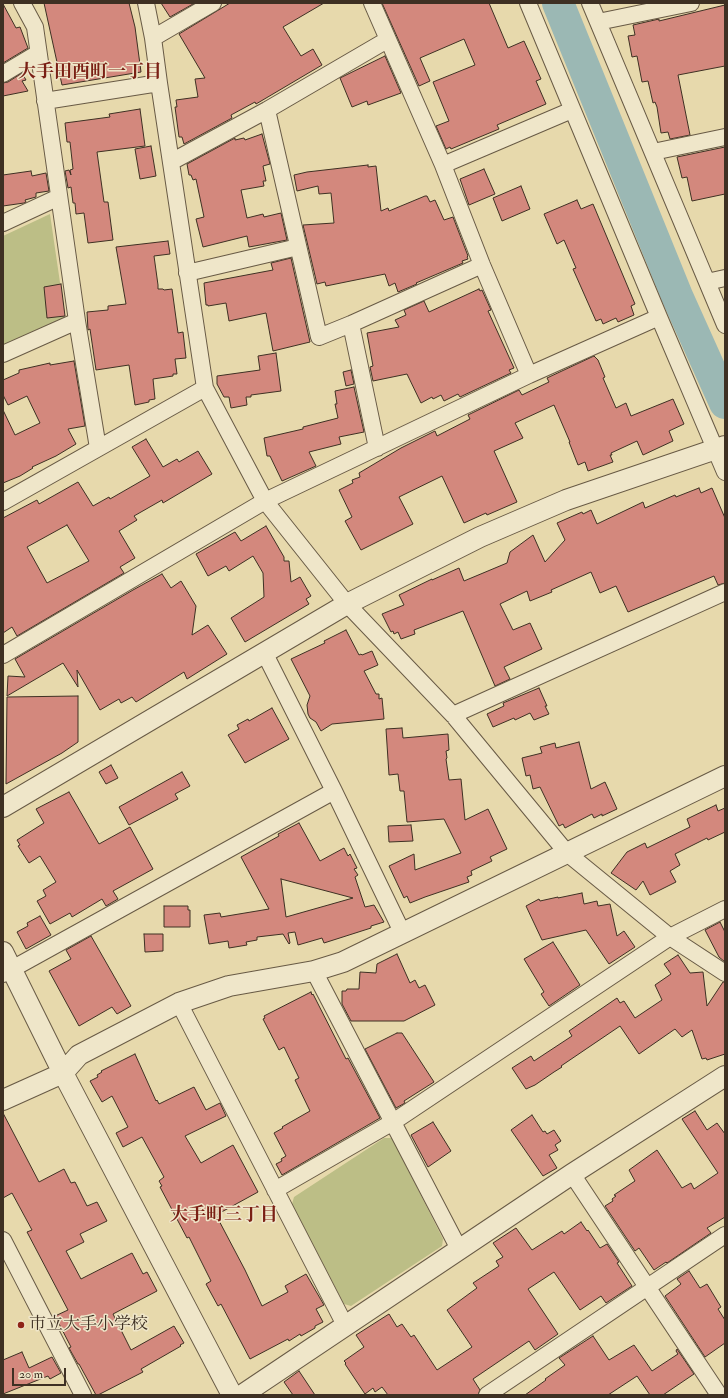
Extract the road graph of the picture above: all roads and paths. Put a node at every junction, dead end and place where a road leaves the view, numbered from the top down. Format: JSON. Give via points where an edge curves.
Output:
{"nodes":[{"id":1,"x":22,"y":3,"type":"edge"},
{"id":2,"x":146,"y":3,"type":"edge"},
{"id":3,"x":213,"y":3,"type":"edge"},
{"id":4,"x":372,"y":3,"type":"edge"},
{"id":5,"x":528,"y":3,"type":"edge"},
{"id":6,"x":590,"y":3,"type":"edge"},
{"id":7,"x":691,"y":3,"type":"edge"},
{"id":8,"x":598,"y":22,"type":"junction"},
{"id":9,"x":153,"y":38,"type":"junction"},
{"id":10,"x":387,"y":40,"type":"junction"},
{"id":11,"x":38,"y":53,"type":"junction"},
{"id":12,"x":3,"y":74,"type":"edge"},
{"id":13,"x":159,"y":84,"type":"junction"},
{"id":14,"x":45,"y":101,"type":"junction"},
{"id":15,"x":268,"y":110,"type":"junction"},
{"id":16,"x":572,"y":110,"type":"junction"},
{"id":17,"x":725,"y":137,"type":"edge"},
{"id":18,"x":653,"y":152,"type":"junction"},
{"id":19,"x":171,"y":162,"type":"junction"},
{"id":20,"x":443,"y":165,"type":"junction"},
{"id":21,"x":59,"y":197,"type":"junction"},
{"id":22,"x":3,"y":223,"type":"edge"},
{"id":23,"x":298,"y":247,"type":"junction"},
{"id":24,"x":482,"y":265,"type":"junction"},
{"id":25,"x":187,"y":273,"type":"junction"},
{"id":26,"x":725,"y":278,"type":"edge"},
{"id":27,"x":707,"y":282,"type":"junction"},
{"id":28,"x":659,"y":317,"type":"junction"},
{"id":29,"x":77,"y":321,"type":"junction"},
{"id":30,"x":351,"y":324,"type":"junction"},
{"id":31,"x":725,"y":325,"type":"edge"},
{"id":32,"x":3,"y":354,"type":"edge"},
{"id":33,"x":529,"y":375,"type":"junction"},
{"id":34,"x":205,"y":388,"type":"junction"},
{"id":35,"x":721,"y":447,"type":"edge"},
{"id":36,"x":98,"y":448,"type":"junction"},
{"id":37,"x":377,"y":448,"type":"junction"},
{"id":38,"x":725,"y":472,"type":"edge"},
{"id":39,"x":265,"y":501,"type":"junction"},
{"id":40,"x":3,"y":502,"type":"edge"},
{"id":41,"x":725,"y":592,"type":"edge"},
{"id":42,"x":347,"y":604,"type":"junction"},
{"id":43,"x":266,"y":654,"type":"junction"},
{"id":44,"x":3,"y":655,"type":"edge"},
{"id":45,"x":453,"y":715,"type":"junction"},
{"id":46,"x":725,"y":776,"type":"edge"},
{"id":47,"x":334,"y":791,"type":"junction"},
{"id":48,"x":3,"y":807,"type":"edge"},
{"id":49,"x":567,"y":853,"type":"junction"},
{"id":50,"x":725,"y":909,"type":"edge"},
{"id":51,"x":403,"y":934,"type":"junction"},
{"id":52,"x":670,"y":937,"type":"junction"},
{"id":53,"x":6,"y":965,"type":"edge"},
{"id":54,"x":314,"y":971,"type":"junction"},
{"id":55,"x":725,"y":973,"type":"edge"},
{"id":56,"x":179,"y":1003,"type":"junction"},
{"id":57,"x":63,"y":1072,"type":"junction"},
{"id":58,"x":725,"y":1076,"type":"edge"},
{"id":59,"x":3,"y":1100,"type":"edge"},
{"id":60,"x":393,"y":1122,"type":"junction"},
{"id":61,"x":572,"y":1174,"type":"junction"},
{"id":62,"x":275,"y":1190,"type":"junction"},
{"id":63,"x":725,"y":1235,"type":"edge"},
{"id":64,"x":3,"y":1240,"type":"edge"},
{"id":65,"x":459,"y":1249,"type":"junction"},
{"id":66,"x":648,"y":1287,"type":"junction"},
{"id":67,"x":346,"y":1327,"type":"junction"},
{"id":68,"x":83,"y":1395,"type":"edge"},
{"id":69,"x":232,"y":1395,"type":"edge"},
{"id":70,"x":242,"y":1395,"type":"edge"},
{"id":71,"x":487,"y":1395,"type":"edge"},
{"id":72,"x":719,"y":1395,"type":"edge"}],
"edges":[{"from":1,"to":11,"type":"street","via":[[35,27]]},
{"from":2,"to":9,"type":"street"},
{"from":3,"to":9,"type":"street"},
{"from":4,"to":10,"type":"street"},
{"from":5,"to":16,"type":"street"},
{"from":6,"to":8,"type":"street"},
{"from":7,"to":8,"type":"street"},
{"from":8,"to":18,"type":"street"},
{"from":9,"to":13,"type":"street"},
{"from":10,"to":15,"type":"street"},
{"from":10,"to":20,"type":"street"},
{"from":11,"to":12,"type":"street"},
{"from":11,"to":14,"type":"street"},
{"from":13,"to":14,"type":"street"},
{"from":13,"to":19,"type":"street"},
{"from":14,"to":21,"type":"street"},
{"from":15,"to":19,"type":"street"},
{"from":15,"to":23,"type":"street"},
{"from":16,"to":20,"type":"street"},
{"from":16,"to":28,"type":"street"},
{"from":17,"to":18,"type":"street"},
{"from":18,"to":27,"type":"street"},
{"from":19,"to":25,"type":"street"},
{"from":20,"to":24,"type":"street"},
{"from":21,"to":22,"type":"street"},
{"from":21,"to":29,"type":"street"},
{"from":23,"to":25,"type":"street"},
{"from":23,"to":30,"type":"street","via":[[320,337]]},
{"from":24,"to":30,"type":"street"},
{"from":24,"to":33,"type":"street"},
{"from":25,"to":34,"type":"street"},
{"from":26,"to":27,"type":"street"},
{"from":27,"to":31,"type":"street"},
{"from":28,"to":33,"type":"street"},
{"from":28,"to":35,"type":"street"},
{"from":29,"to":32,"type":"street"},
{"from":29,"to":36,"type":"street"},
{"from":30,"to":37,"type":"street"},
{"from":33,"to":37,"type":"street"},
{"from":34,"to":36,"type":"street"},
{"from":34,"to":39,"type":"street"},
{"from":35,"to":38,"type":"street"},
{"from":35,"to":42,"type":"street","via":[[566,500],[480,537]]},
{"from":36,"to":40,"type":"street"},
{"from":37,"to":39,"type":"street"},
{"from":39,"to":42,"type":"street"},
{"from":39,"to":44,"type":"street"},
{"from":41,"to":45,"type":"street"},
{"from":42,"to":43,"type":"street"},
{"from":42,"to":45,"type":"street"},
{"from":43,"to":47,"type":"street"},
{"from":43,"to":48,"type":"street"},
{"from":45,"to":49,"type":"street"},
{"from":46,"to":49,"type":"street"},
{"from":47,"to":51,"type":"street"},
{"from":47,"to":53,"type":"street"},
{"from":49,"to":51,"type":"street"},
{"from":49,"to":52,"type":"street"},
{"from":50,"to":52,"type":"street"},
{"from":51,"to":54,"type":"street","via":[[343,962]]},
{"from":52,"to":55,"type":"street"},
{"from":52,"to":60,"type":"street"},
{"from":53,"to":57,"type":"street"},
{"from":54,"to":56,"type":"street","via":[[229,986]]},
{"from":54,"to":60,"type":"street"},
{"from":56,"to":57,"type":"street","via":[[79,1055]]},
{"from":56,"to":62,"type":"street"},
{"from":57,"to":59,"type":"street"},
{"from":57,"to":69,"type":"street"},
{"from":58,"to":61,"type":"street"},
{"from":60,"to":62,"type":"street"},
{"from":60,"to":65,"type":"street"},
{"from":61,"to":65,"type":"street"},
{"from":61,"to":66,"type":"street"},
{"from":62,"to":67,"type":"street"},
{"from":63,"to":66,"type":"street"},
{"from":64,"to":68,"type":"street"},
{"from":65,"to":67,"type":"street"},
{"from":66,"to":71,"type":"street"},
{"from":66,"to":72,"type":"street"},
{"from":67,"to":70,"type":"street"}]}
